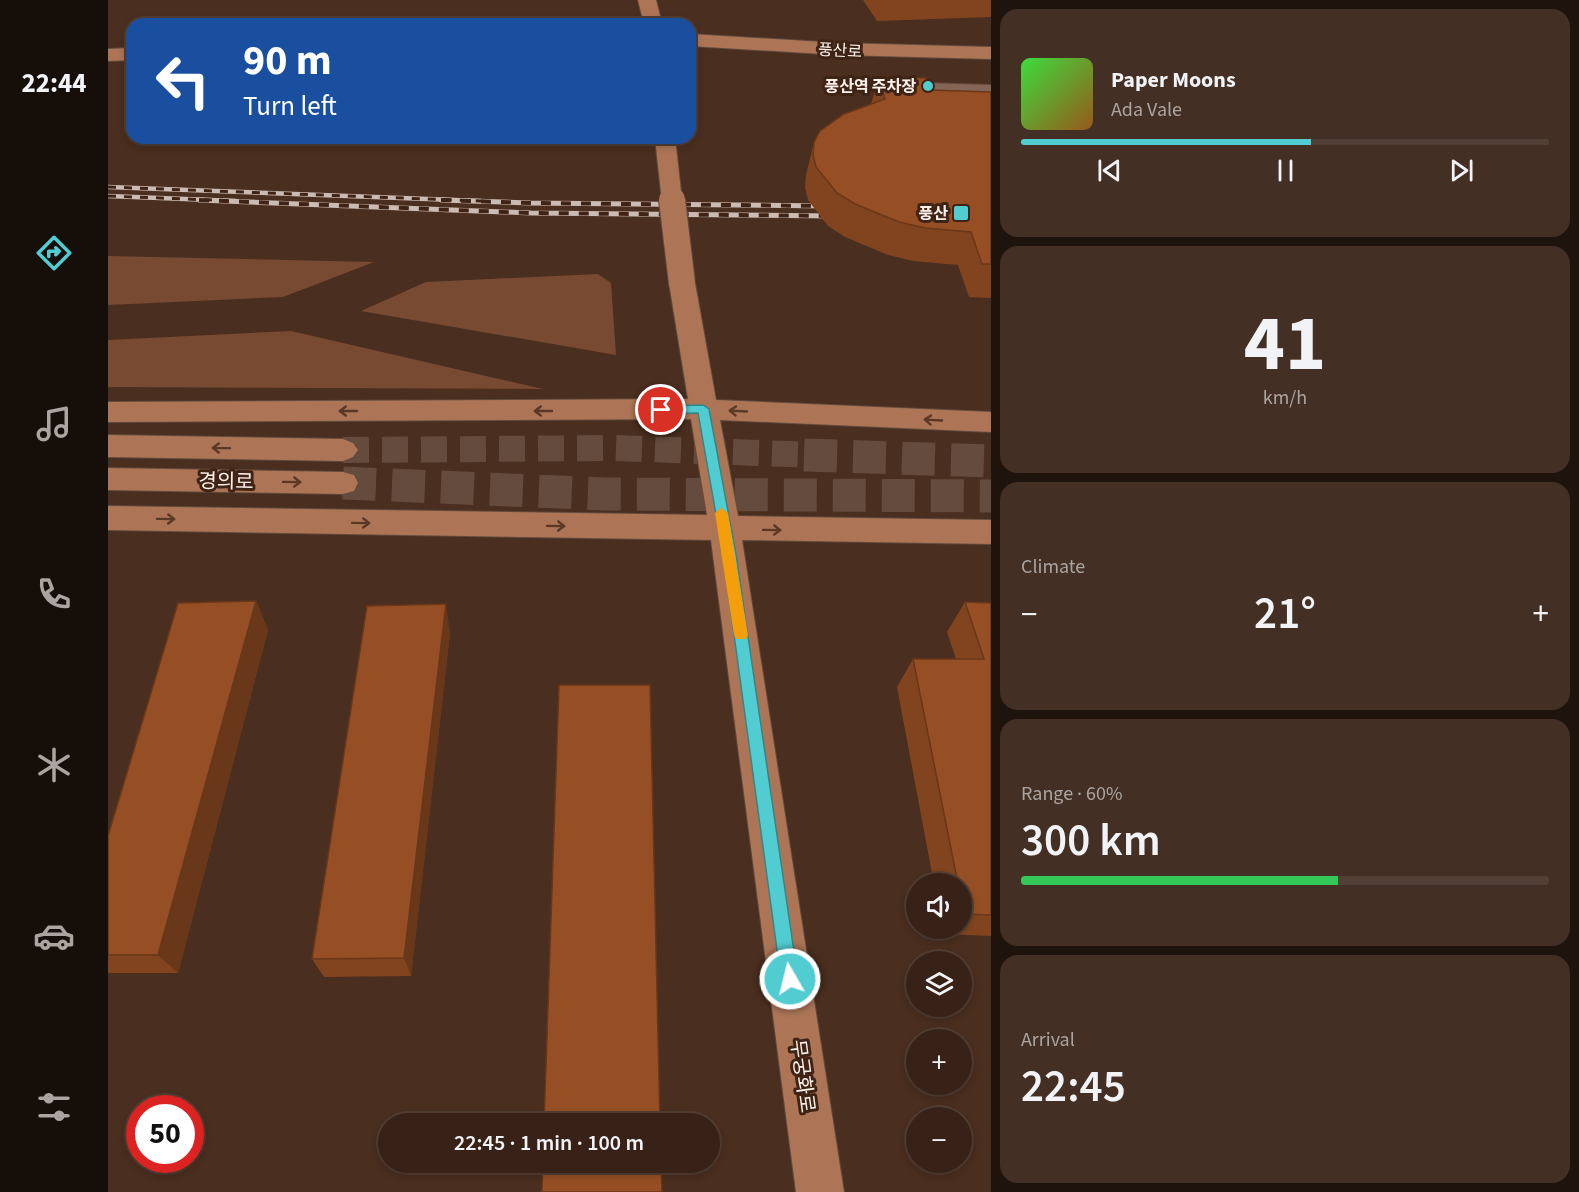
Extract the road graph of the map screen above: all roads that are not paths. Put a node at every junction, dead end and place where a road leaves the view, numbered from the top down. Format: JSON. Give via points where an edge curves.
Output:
{"nodes":[{"id":1,"x":647,"y":0,"type":"edge"},
{"id":2,"x":652,"y":18,"type":"edge"},
{"id":3,"x":696,"y":40,"type":"edge"},
{"id":4,"x":991,"y":53,"type":"edge"},
{"id":5,"x":126,"y":54,"type":"edge"},
{"id":6,"x":108,"y":55,"type":"edge"},
{"id":7,"x":891,"y":88,"type":"edge"},
{"id":8,"x":991,"y":91,"type":"edge"},
{"id":9,"x":666,"y":144,"type":"edge"},
{"id":10,"x":703,"y":409,"type":"junction"},
{"id":11,"x":108,"y":412,"type":"edge"},
{"id":12,"x":991,"y":422,"type":"edge"},
{"id":13,"x":108,"y":446,"type":"edge"},
{"id":14,"x":343,"y":450,"type":"tunnel mouth"},
{"id":15,"x":108,"y":480,"type":"edge"},
{"id":16,"x":343,"y":483,"type":"tunnel mouth"},
{"id":17,"x":108,"y":518,"type":"edge"},
{"id":18,"x":724,"y":530,"type":"junction"},
{"id":19,"x":991,"y":532,"type":"edge"},
{"id":20,"x":820,"y":1192,"type":"edge"}],
"edges":[{"from":1,"to":2,"type":"main road"},
{"from":3,"to":4,"type":"main road","name":"풍산로","via":[[863,51]]},
{"from":5,"to":6,"type":"main road"},
{"from":7,"to":8,"type":"lane"},
{"from":9,"to":10,"type":"main road","name":"무궁화로","bridge":true,"via":[[682,283]]},
{"from":10,"to":11,"type":"main road","one_way":true},
{"from":12,"to":10,"type":"main road","one_way":true},
{"from":10,"to":18,"type":"main road","name":"무궁화로"},
{"from":14,"to":13,"type":"main road","name":"경의로","one_way":true},
{"from":15,"to":16,"type":"main road","name":"경의로","one_way":true},
{"from":17,"to":18,"type":"main road","one_way":true},
{"from":18,"to":19,"type":"main road","one_way":true},
{"from":18,"to":20,"type":"main road","name":"무궁화로"}]}
